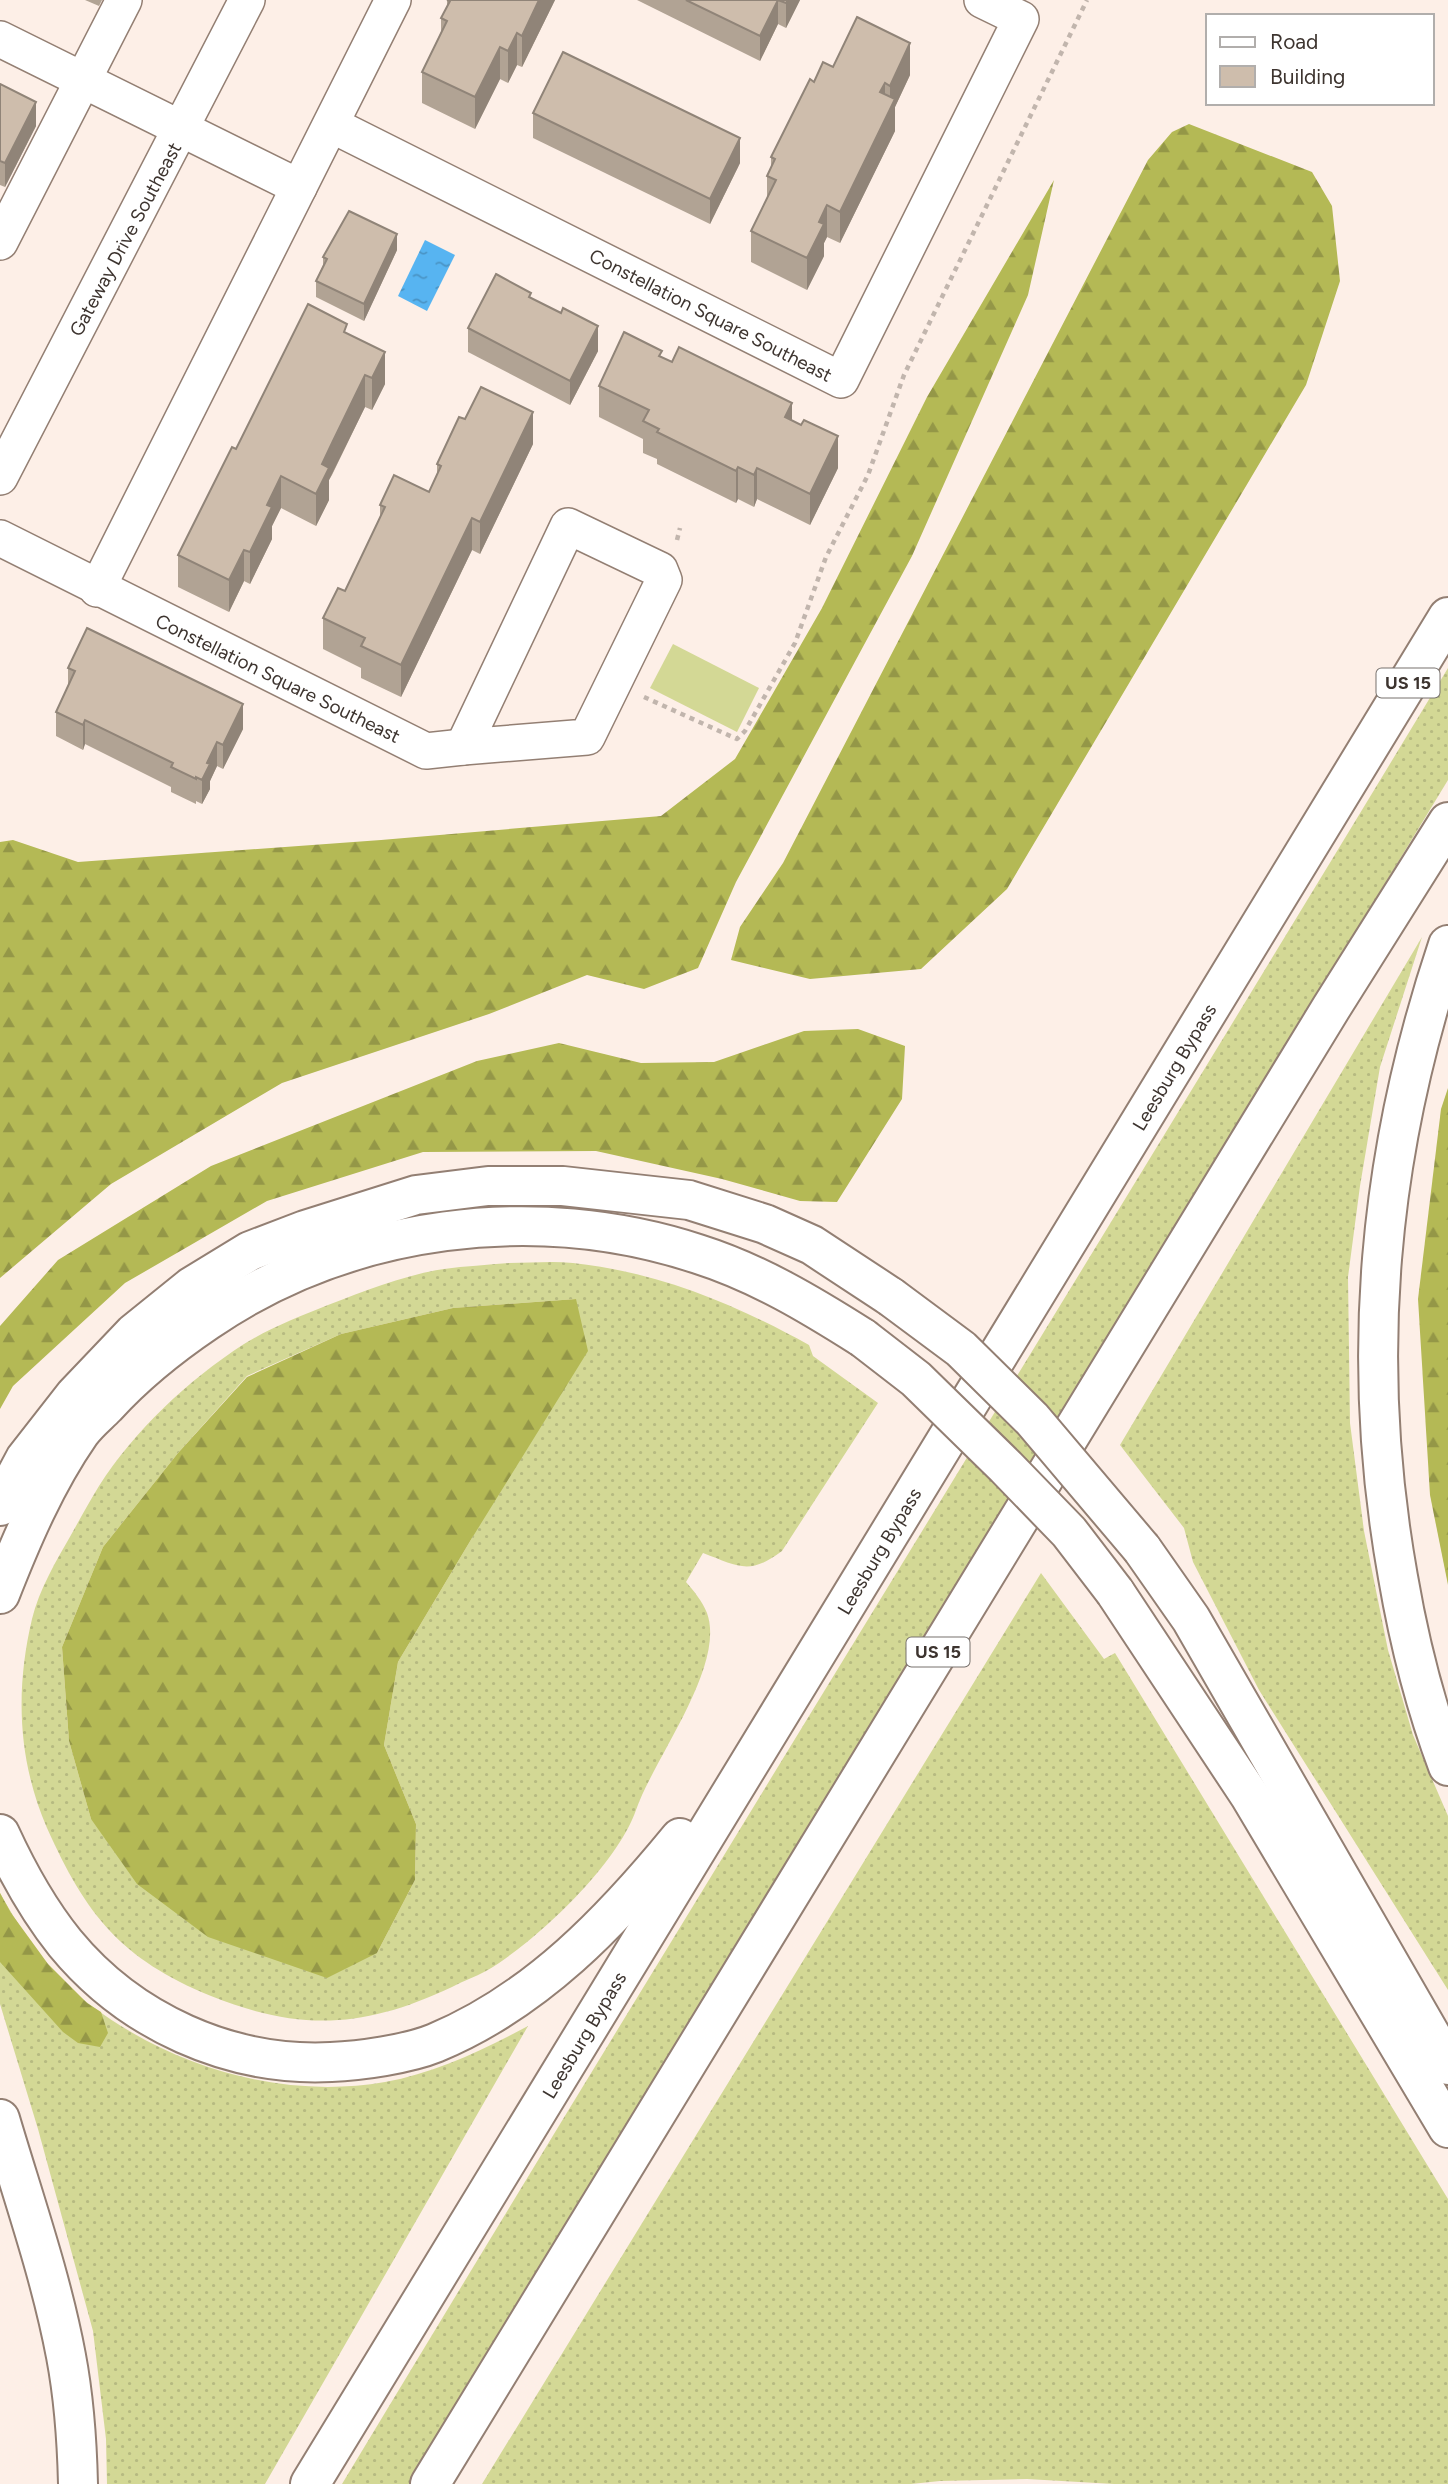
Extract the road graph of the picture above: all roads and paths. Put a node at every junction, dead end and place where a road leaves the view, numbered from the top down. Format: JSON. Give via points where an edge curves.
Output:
{"nodes":[{"id":1,"x":124,"y":0,"type":"edge"},
{"id":2,"x":247,"y":0,"type":"edge"},
{"id":3,"x":393,"y":0,"type":"edge"},
{"id":4,"x":982,"y":0,"type":"edge"},
{"id":5,"x":1087,"y":0,"type":"edge"},
{"id":6,"x":0,"y":39,"type":"edge"},
{"id":7,"x":83,"y":80,"type":"junction"},
{"id":8,"x":332,"y":125,"type":"junction"},
{"id":9,"x":183,"y":128,"type":"junction"},
{"id":10,"x":299,"y":187,"type":"junction"},
{"id":11,"x":2,"y":234,"type":"edge"},
{"id":12,"x":0,"y":477,"type":"edge"},
{"id":13,"x":680,"y":528,"type":"dead end"},
{"id":14,"x":0,"y":538,"type":"edge"},
{"id":15,"x":677,"y":548,"type":"dead end"},
{"id":16,"x":97,"y":589,"type":"junction"},
{"id":17,"x":1448,"y":617,"type":"edge"},
{"id":18,"x":640,"y":695,"type":"dead end"},
{"id":19,"x":463,"y":747,"type":"junction"},
{"id":20,"x":1448,"y":822,"type":"edge"},
{"id":21,"x":1448,"y":945,"type":"edge"},
{"id":22,"x":0,"y":1506,"type":"edge"},
{"id":23,"x":855,"y":1590,"type":"junction"},
{"id":24,"x":0,"y":1594,"type":"edge"},
{"id":25,"x":1448,"y":1766,"type":"edge"},
{"id":26,"x":0,"y":1834,"type":"edge"},
{"id":27,"x":1448,"y":2066,"type":"edge"},
{"id":28,"x":0,"y":2119,"type":"edge"},
{"id":29,"x":1448,"y":2128,"type":"edge"},
{"id":30,"x":78,"y":2484,"type":"edge"},
{"id":31,"x":310,"y":2484,"type":"edge"},
{"id":32,"x":430,"y":2484,"type":"edge"}],
"edges":[{"from":1,"to":7,"type":"street"},
{"from":2,"to":9,"type":"street","name":"Gateway Drive Southeast"},
{"from":3,"to":8,"type":"street"},
{"from":4,"to":8,"type":"street","name":"Constellation Square Southeast","via":[[1021,19],[841,380]]},
{"from":5,"to":18,"type":"path","via":[[904,375],[868,475],[826,557],[795,643],[745,731],[737,739]]},
{"from":6,"to":7,"type":"street"},
{"from":7,"to":9,"type":"street"},
{"from":7,"to":11,"type":"street"},
{"from":8,"to":10,"type":"street"},
{"from":9,"to":10,"type":"street"},
{"from":9,"to":12,"type":"street","name":"Gateway Drive Southeast"},
{"from":10,"to":16,"type":"street"},
{"from":13,"to":15,"type":"path"},
{"from":14,"to":16,"type":"street","name":"Constellation Square Southeast"},
{"from":16,"to":19,"type":"street","name":"Constellation Square Southeast","via":[[426,751]]},
{"from":17,"to":23,"type":"highway","name":"Leesburg Bypass","number":"US 15"},
{"from":19,"to":19,"type":"street","name":"Constellation Square Southeast","via":[[568,526],[660,570],[664,580],[587,737]]},
{"from":20,"to":32,"type":"highway","number":"US 15"},
{"from":21,"to":25,"type":"highway","via":[[1410,1072],[1390,1178],[1378,1306],[1378,1414],[1388,1521],[1407,1627]]},
{"from":22,"to":27,"type":"highway","bridge":true,"via":[[25,1459],[75,1395],[134,1333],[191,1287],[250,1251],[305,1230],[416,1195],[488,1186],[564,1186],[689,1200],[765,1224],[812,1245],[961,1349],[1032,1419],[1142,1549],[1191,1619]]},
{"from":23,"to":26,"type":"highway","via":[[710,1802],[637,1891],[551,1974],[483,2019],[433,2044],[346,2061],[279,2061],[203,2043],[162,2024],[94,1975],[64,1942],[16,1868]]},
{"from":23,"to":31,"type":"highway","name":"Leesburg Bypass","number":"US 15"},
{"from":24,"to":29,"type":"highway","bridge":true,"via":[[44,1493],[81,1432],[170,1346],[228,1306],[280,1278],[336,1256],[403,1238],[462,1229],[582,1229],[641,1238],[699,1254],[808,1303],[863,1338],[916,1379],[1069,1532],[1115,1592],[1250,1796]]},
{"from":28,"to":30,"type":"highway","via":[[66,2356]]}]}
